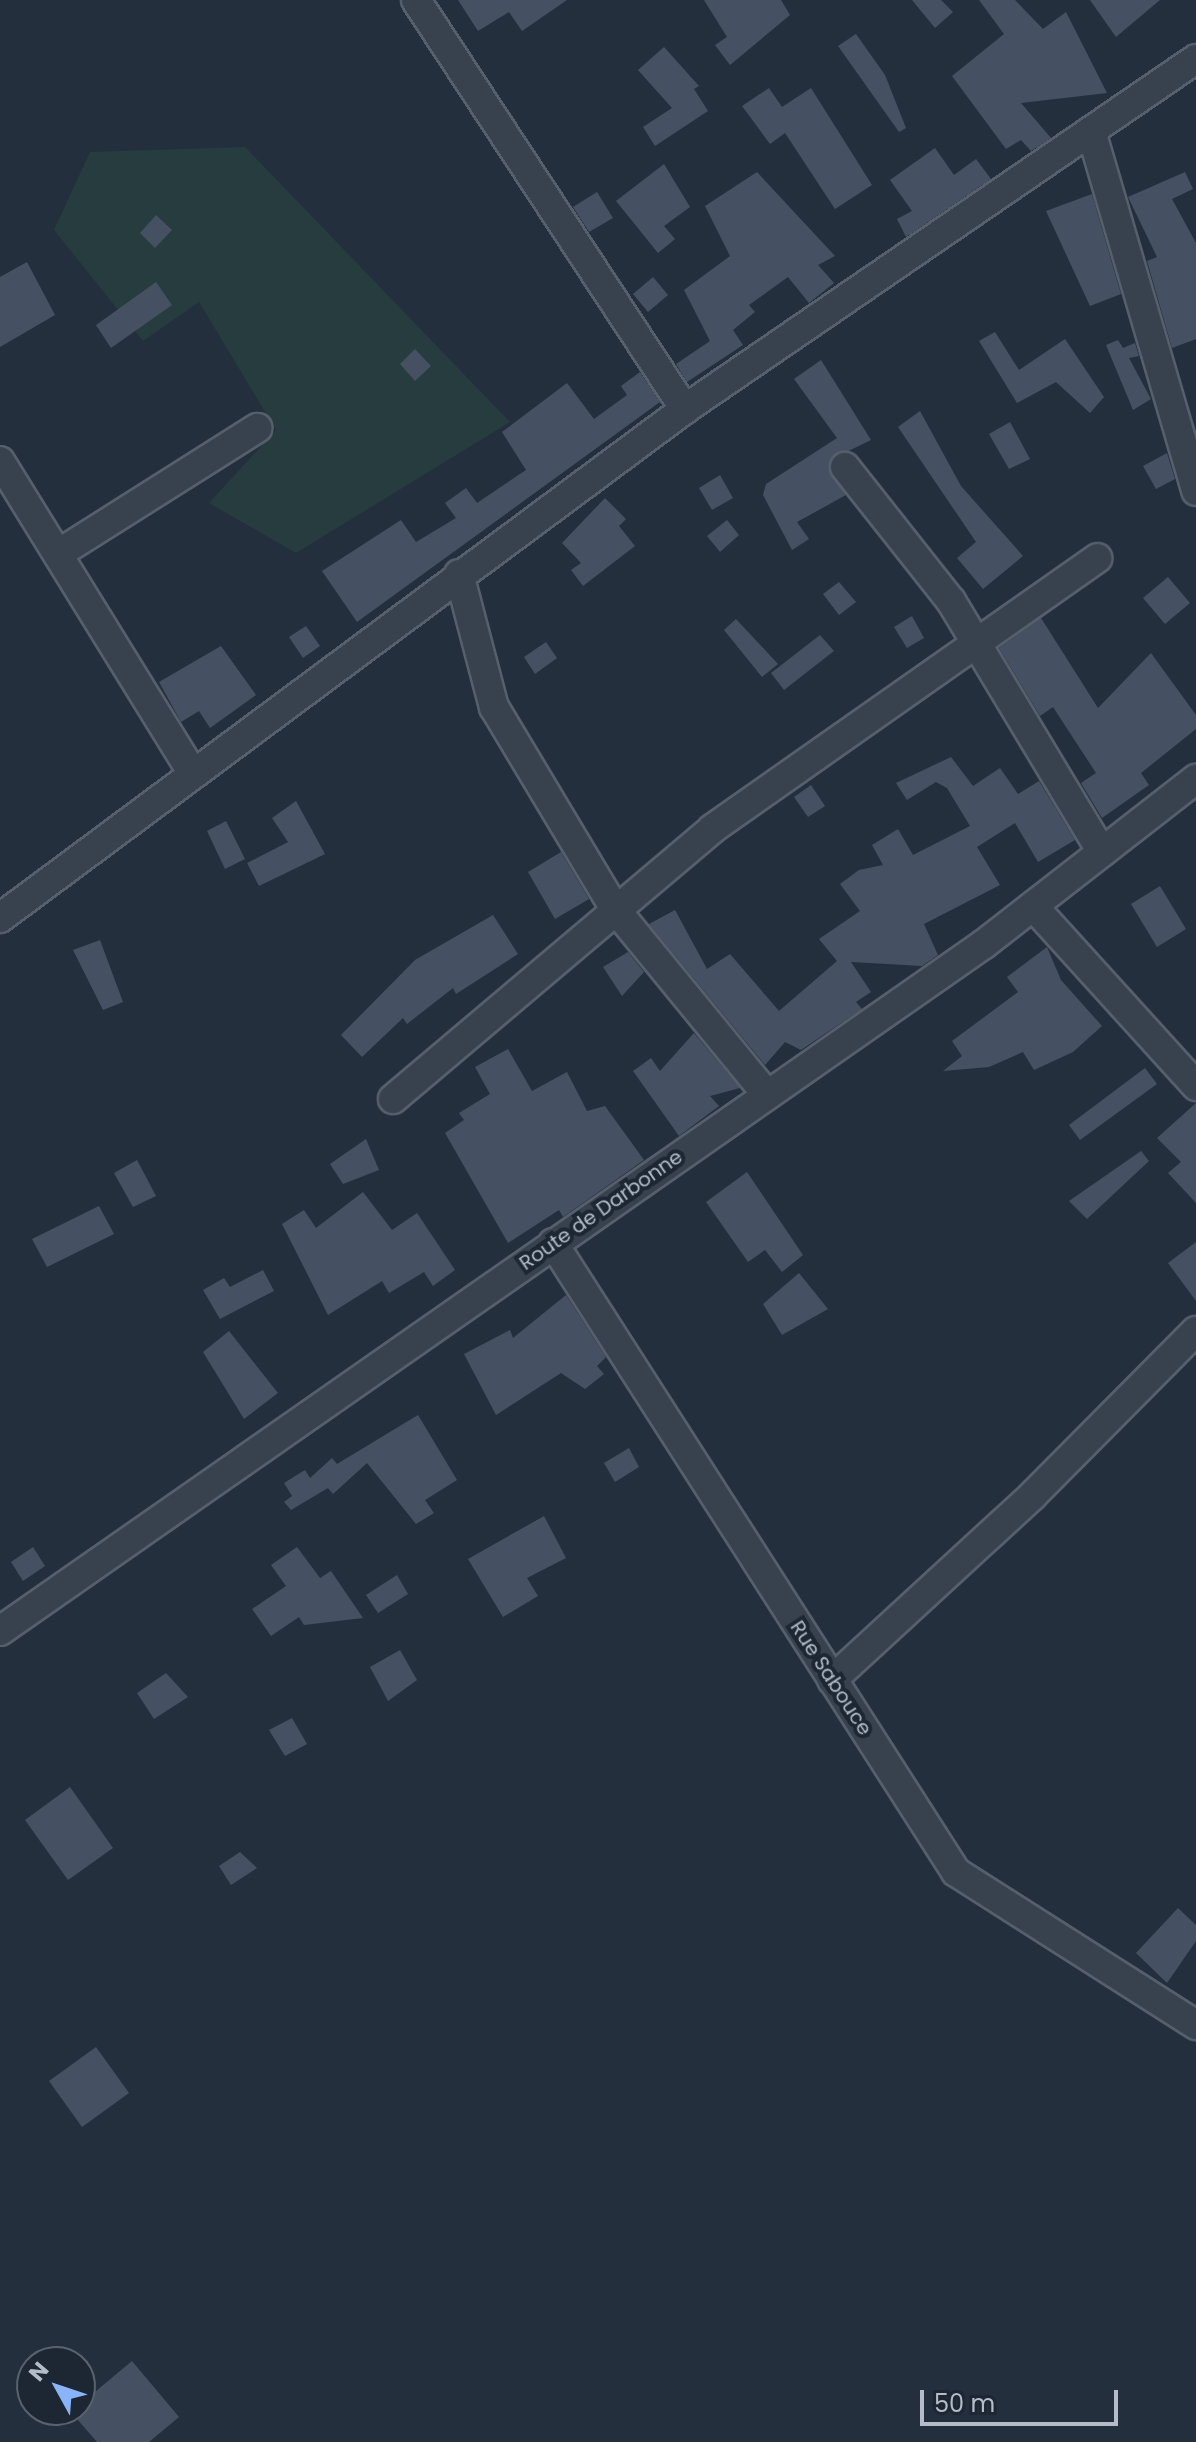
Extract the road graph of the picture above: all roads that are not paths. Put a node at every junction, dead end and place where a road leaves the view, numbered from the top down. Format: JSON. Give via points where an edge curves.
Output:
{"nodes":[{"id":1,"x":416,"y":0,"type":"edge"},
{"id":2,"x":1196,"y":59,"type":"edge"},
{"id":3,"x":1091,"y":131,"type":"junction"},
{"id":4,"x":685,"y":409,"type":"junction"},
{"id":5,"x":257,"y":428,"type":"dead end"},
{"id":6,"x":0,"y":461,"type":"edge"},
{"id":7,"x":845,"y":467,"type":"dead end"},
{"id":8,"x":1196,"y":491,"type":"edge"},
{"id":9,"x":58,"y":554,"type":"junction"},
{"id":10,"x":1097,"y":558,"type":"dead end"},
{"id":11,"x":459,"y":574,"type":"junction"},
{"id":12,"x":976,"y":643,"type":"junction"},
{"id":13,"x":191,"y":770,"type":"junction"},
{"id":14,"x":1196,"y":779,"type":"edge"},
{"id":15,"x":1102,"y":852,"type":"junction"},
{"id":16,"x":1033,"y":906,"type":"junction"},
{"id":17,"x":615,"y":909,"type":"junction"},
{"id":18,"x":0,"y":918,"type":"edge"},
{"id":19,"x":1196,"y":1086,"type":"edge"},
{"id":20,"x":767,"y":1095,"type":"junction"},
{"id":21,"x":393,"y":1099,"type":"dead end"},
{"id":22,"x":553,"y":1243,"type":"junction"},
{"id":23,"x":1196,"y":1331,"type":"edge"},
{"id":24,"x":0,"y":1631,"type":"edge"},
{"id":25,"x":832,"y":1680,"type":"junction"},
{"id":26,"x":1196,"y":2025,"type":"edge"}],
"edges":[{"from":1,"to":4,"type":"street"},
{"from":2,"to":3,"type":"street"},
{"from":3,"to":4,"type":"street"},
{"from":3,"to":8,"type":"street"},
{"from":4,"to":11,"type":"street"},
{"from":5,"to":9,"type":"street"},
{"from":6,"to":9,"type":"street"},
{"from":7,"to":12,"type":"street"},
{"from":9,"to":13,"type":"street"},
{"from":10,"to":12,"type":"street"},
{"from":11,"to":13,"type":"street"},
{"from":11,"to":17,"type":"street","via":[[494,707]]},
{"from":12,"to":15,"type":"street"},
{"from":12,"to":17,"type":"street","via":[[712,829]]},
{"from":13,"to":18,"type":"street"},
{"from":14,"to":15,"type":"street","name":"Route de Darbonne"},
{"from":15,"to":16,"type":"street","name":"Route de Darbonne"},
{"from":16,"to":19,"type":"street"},
{"from":16,"to":20,"type":"street","name":"Route de Darbonne"},
{"from":17,"to":20,"type":"street"},
{"from":17,"to":21,"type":"street"},
{"from":20,"to":22,"type":"street","name":"Route de Darbonne"},
{"from":22,"to":24,"type":"street","name":"Route de Darbonne"},
{"from":22,"to":25,"type":"street","name":"Rue Sabouce"},
{"from":23,"to":25,"type":"street","via":[[1033,1495]]},
{"from":25,"to":26,"type":"street","name":"Rue Sabouce","via":[[956,1872]]}]}
